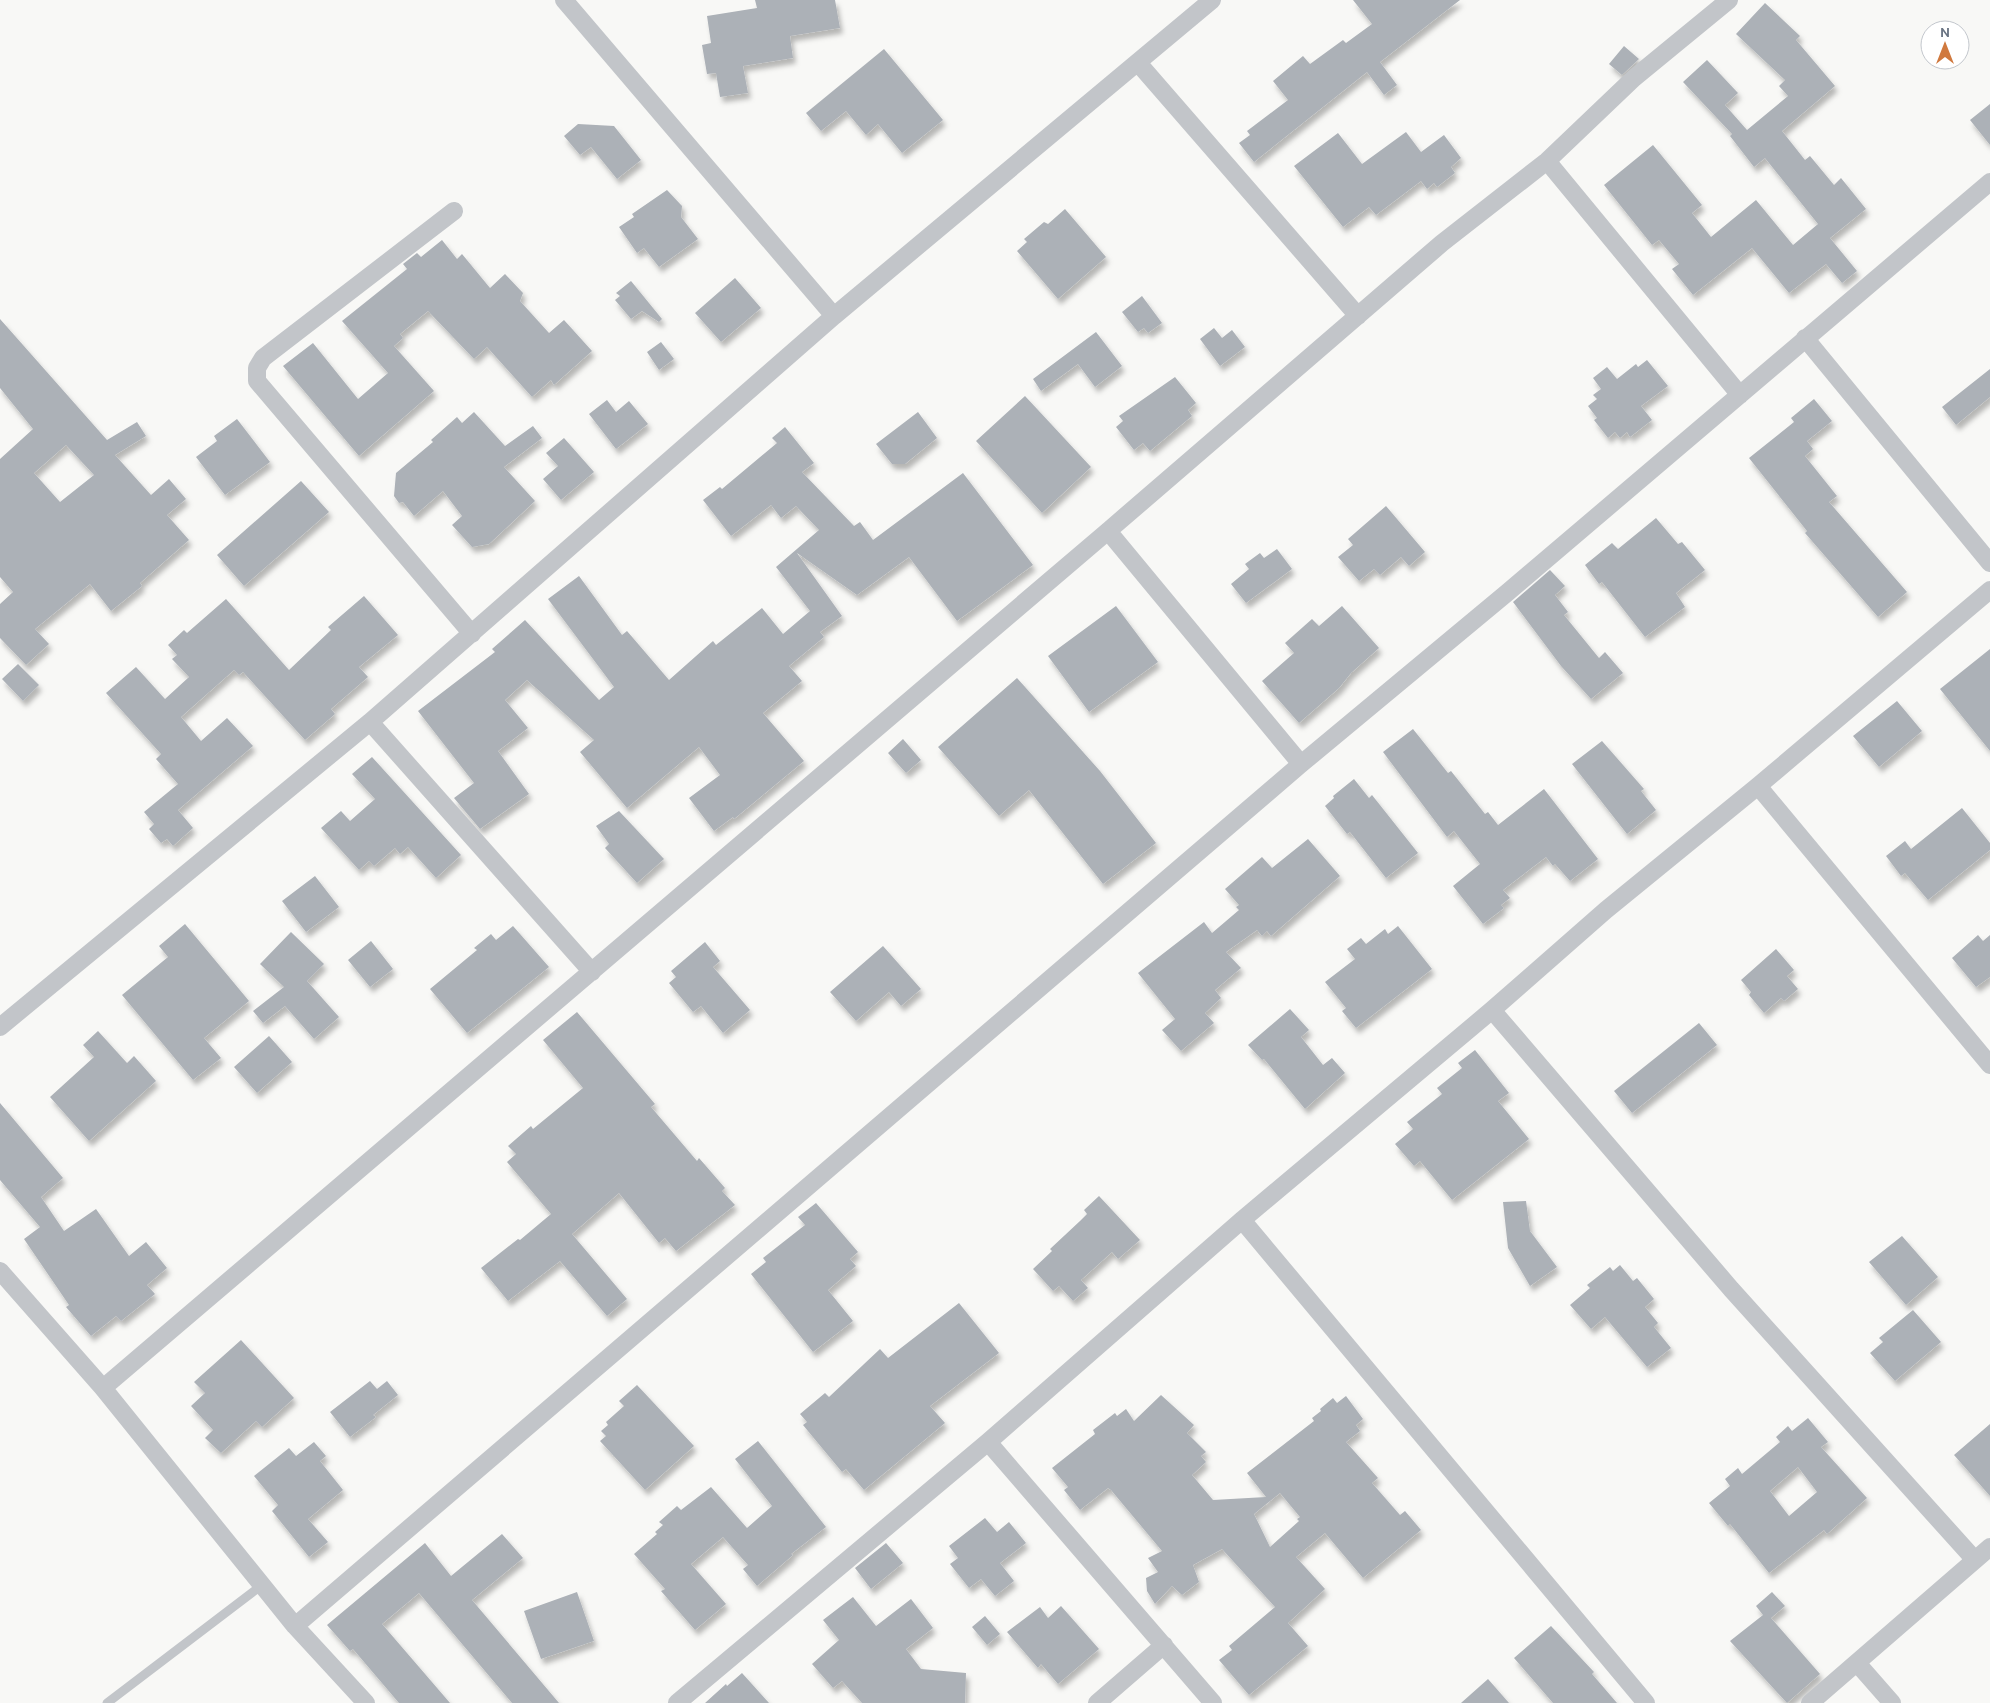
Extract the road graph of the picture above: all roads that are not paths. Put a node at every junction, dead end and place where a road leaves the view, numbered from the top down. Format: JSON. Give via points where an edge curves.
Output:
{"nodes":[{"id":1,"x":564,"y":0,"type":"edge"},
{"id":2,"x":1212,"y":0,"type":"edge"},
{"id":3,"x":1729,"y":0,"type":"edge"},
{"id":4,"x":1138,"y":64,"type":"junction"},
{"id":5,"x":1547,"y":160,"type":"junction"},
{"id":6,"x":1990,"y":182,"type":"edge"},
{"id":7,"x":454,"y":211,"type":"dead end"},
{"id":8,"x":834,"y":316,"type":"junction"},
{"id":9,"x":1358,"y":316,"type":"junction"},
{"id":10,"x":1805,"y":338,"type":"junction"},
{"id":11,"x":1740,"y":395,"type":"junction"},
{"id":12,"x":1108,"y":532,"type":"junction"},
{"id":13,"x":1990,"y":563,"type":"edge"},
{"id":14,"x":1990,"y":590,"type":"edge"},
{"id":15,"x":472,"y":634,"type":"junction"},
{"id":16,"x":370,"y":722,"type":"junction"},
{"id":17,"x":1301,"y":764,"type":"junction"},
{"id":18,"x":1758,"y":786,"type":"junction"},
{"id":19,"x":592,"y":972,"type":"junction"},
{"id":20,"x":1492,"y":1010,"type":"junction"},
{"id":21,"x":0,"y":1027,"type":"edge"},
{"id":22,"x":1990,"y":1064,"type":"edge"},
{"id":23,"x":1242,"y":1220,"type":"junction"},
{"id":24,"x":0,"y":1271,"type":"edge"},
{"id":25,"x":102,"y":1388,"type":"junction"},
{"id":26,"x":988,"y":1442,"type":"junction"},
{"id":27,"x":1990,"y":1546,"type":"edge"},
{"id":28,"x":1975,"y":1560,"type":"junction"},
{"id":29,"x":262,"y":1585,"type":"junction"},
{"id":30,"x":295,"y":1626,"type":"junction"},
{"id":31,"x":1164,"y":1645,"type":"junction"},
{"id":32,"x":1857,"y":1663,"type":"junction"},
{"id":33,"x":107,"y":1703,"type":"edge"},
{"id":34,"x":366,"y":1703,"type":"edge"},
{"id":35,"x":677,"y":1703,"type":"edge"},
{"id":36,"x":1097,"y":1703,"type":"edge"},
{"id":37,"x":1213,"y":1703,"type":"edge"},
{"id":38,"x":1646,"y":1703,"type":"edge"},
{"id":39,"x":1810,"y":1703,"type":"edge"},
{"id":40,"x":1892,"y":1703,"type":"edge"}],
"edges":[{"from":1,"to":8,"type":"street"},
{"from":2,"to":4,"type":"street"},
{"from":3,"to":5,"type":"street","via":[[1634,78]]},
{"from":4,"to":8,"type":"street"},
{"from":4,"to":9,"type":"street"},
{"from":5,"to":9,"type":"street","via":[[1442,243]]},
{"from":5,"to":11,"type":"street"},
{"from":6,"to":10,"type":"street"},
{"from":7,"to":15,"type":"street","via":[[264,358],[257,368],[257,381]]},
{"from":8,"to":15,"type":"street"},
{"from":9,"to":12,"type":"street"},
{"from":10,"to":11,"type":"street"},
{"from":10,"to":13,"type":"street"},
{"from":11,"to":17,"type":"street"},
{"from":12,"to":17,"type":"street"},
{"from":12,"to":19,"type":"street"},
{"from":14,"to":18,"type":"street"},
{"from":15,"to":16,"type":"street"},
{"from":16,"to":19,"type":"street"},
{"from":16,"to":21,"type":"street"},
{"from":17,"to":30,"type":"street"},
{"from":18,"to":20,"type":"street","via":[[1606,910]]},
{"from":18,"to":22,"type":"street"},
{"from":19,"to":25,"type":"street"},
{"from":20,"to":23,"type":"street"},
{"from":20,"to":28,"type":"street","via":[[1731,1289]]},
{"from":23,"to":26,"type":"street"},
{"from":23,"to":38,"type":"street"},
{"from":24,"to":25,"type":"street"},
{"from":25,"to":29,"type":"street"},
{"from":26,"to":31,"type":"street"},
{"from":26,"to":35,"type":"street"},
{"from":27,"to":28,"type":"street"},
{"from":28,"to":32,"type":"street"},
{"from":29,"to":30,"type":"street"},
{"from":29,"to":33,"type":"lane"},
{"from":30,"to":34,"type":"street"},
{"from":31,"to":36,"type":"street"},
{"from":31,"to":37,"type":"street"},
{"from":32,"to":39,"type":"street"},
{"from":32,"to":40,"type":"street"}]}
